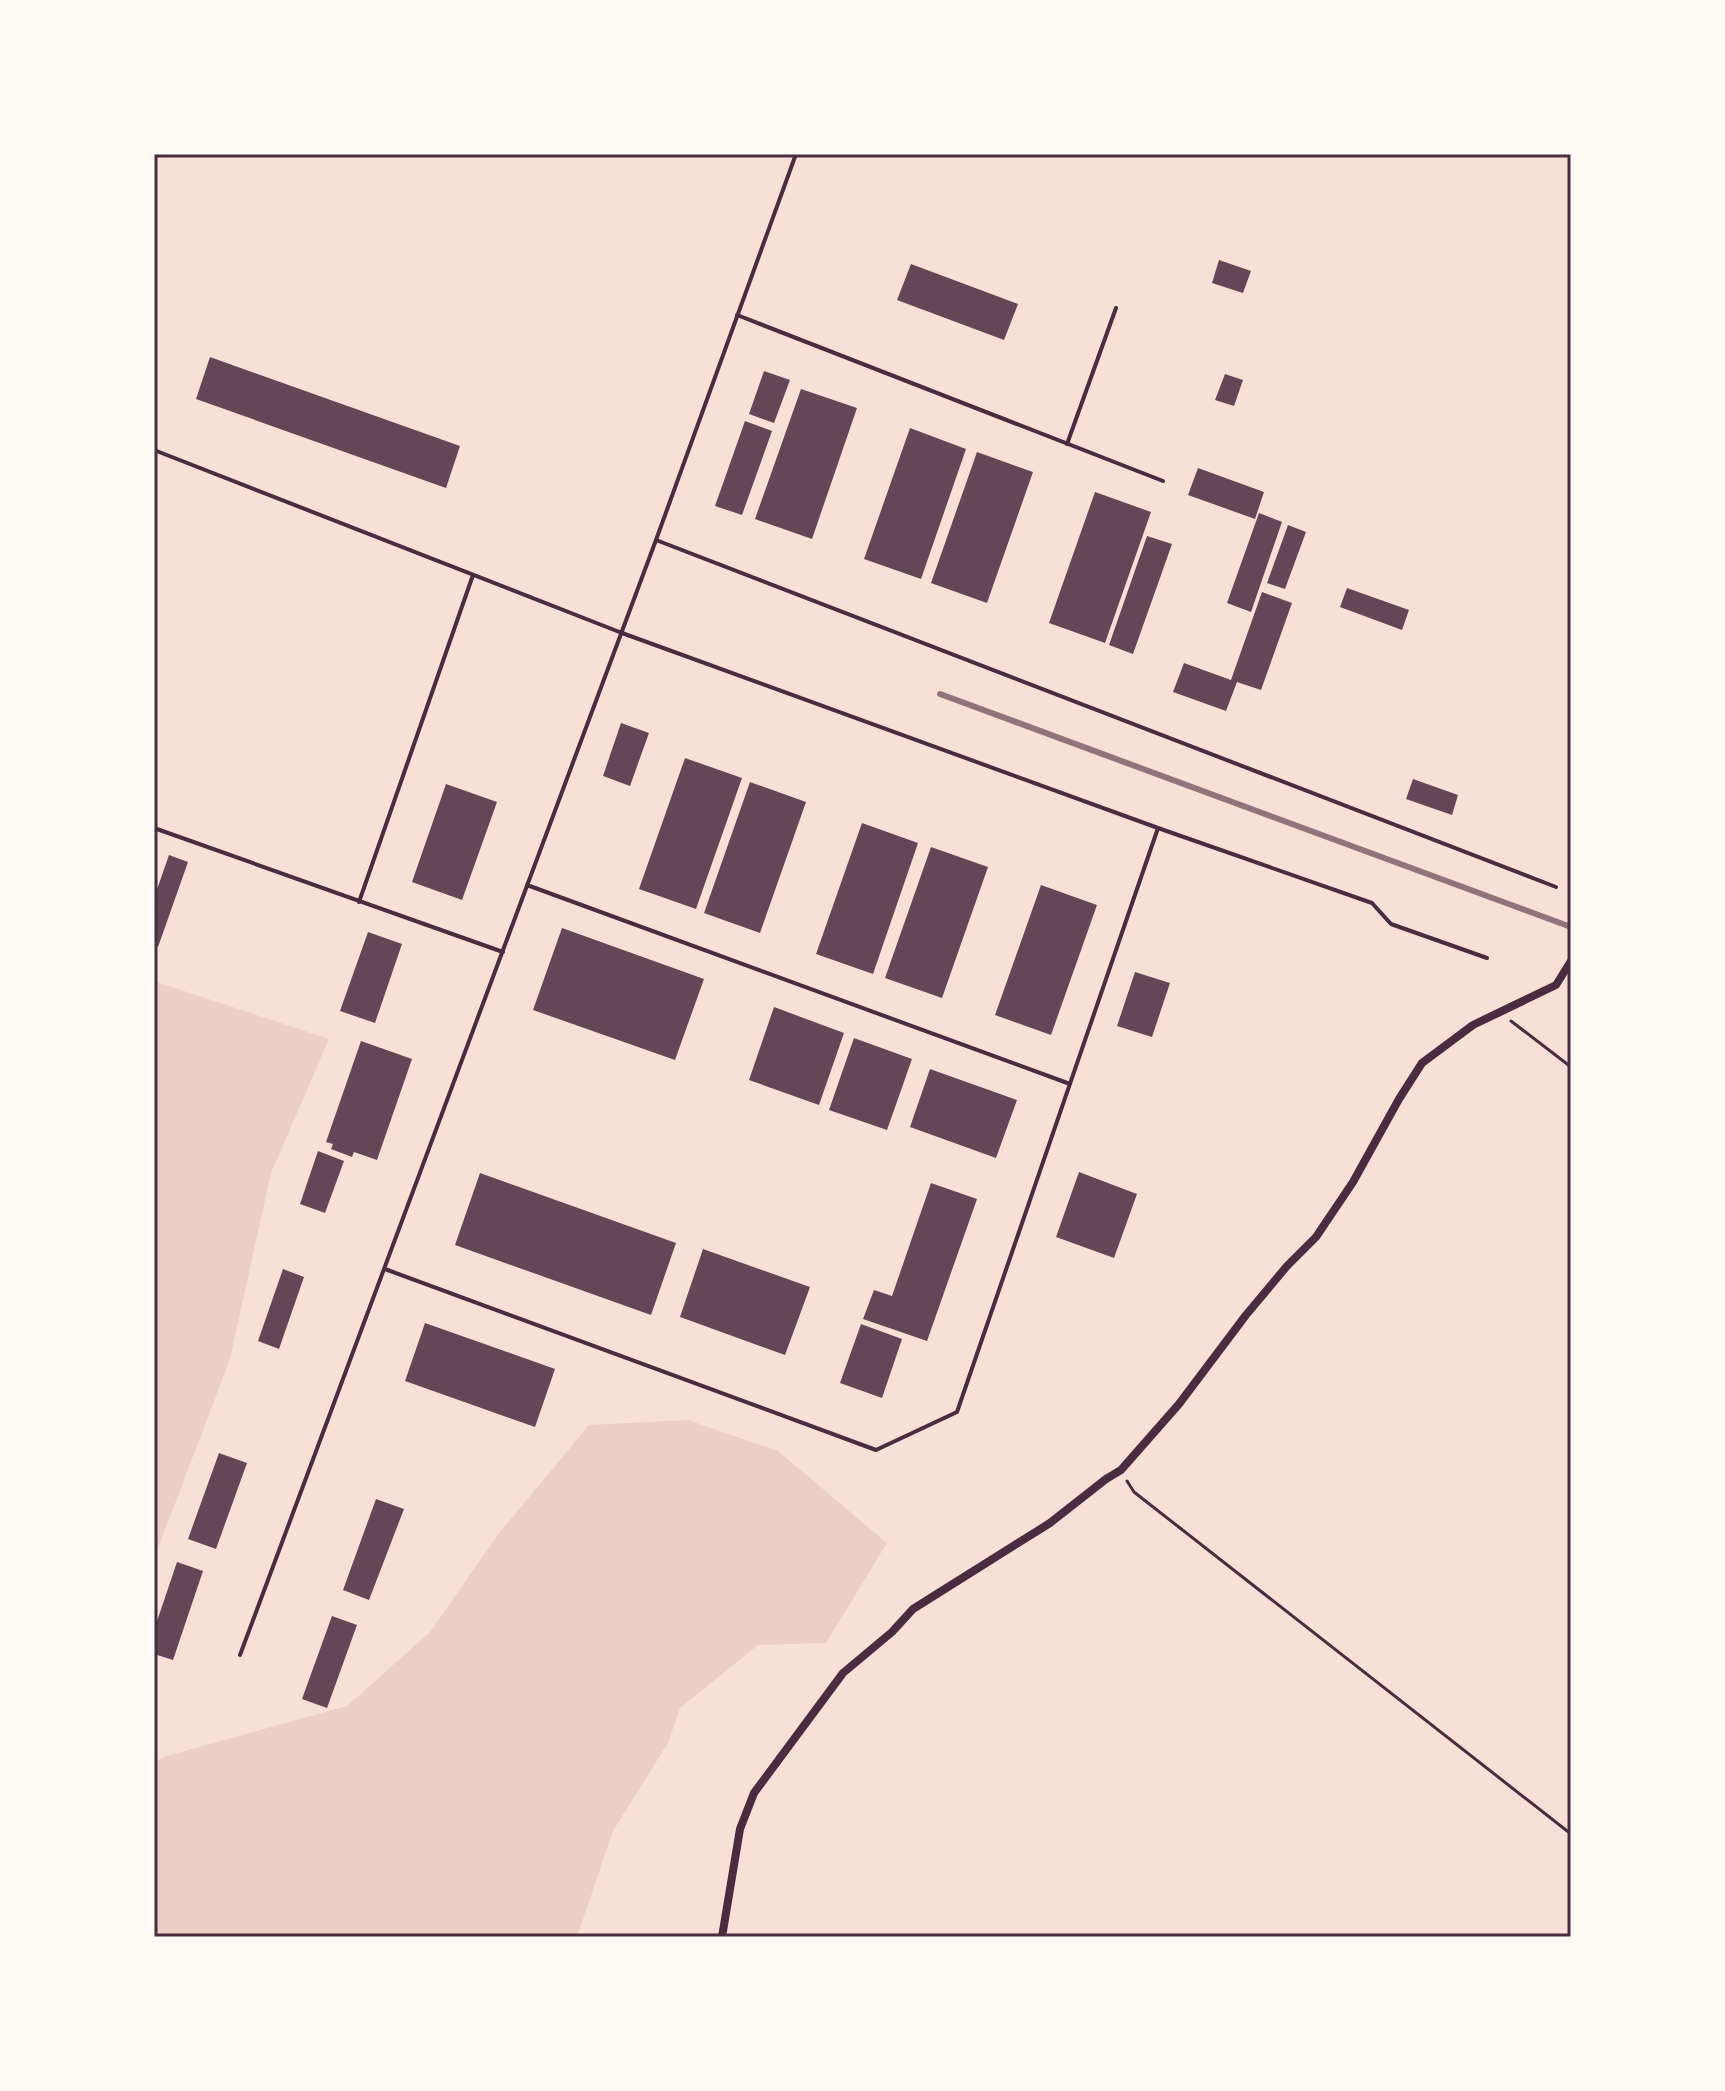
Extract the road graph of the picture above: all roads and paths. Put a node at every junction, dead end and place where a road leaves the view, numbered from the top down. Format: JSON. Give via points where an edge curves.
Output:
{"nodes":[{"id":1,"x":796,"y":154,"type":"edge"},
{"id":2,"x":1116,"y":308,"type":"dead end"},
{"id":3,"x":737,"y":315,"type":"junction"},
{"id":4,"x":1067,"y":444,"type":"junction"},
{"id":5,"x":154,"y":450,"type":"edge"},
{"id":6,"x":1163,"y":481,"type":"dead end"},
{"id":7,"x":656,"y":540,"type":"junction"},
{"id":8,"x":473,"y":575,"type":"junction"},
{"id":9,"x":622,"y":633,"type":"junction"},
{"id":10,"x":154,"y":828,"type":"edge"},
{"id":11,"x":1158,"y":828,"type":"junction"},
{"id":12,"x":527,"y":885,"type":"junction"},
{"id":13,"x":1556,"y":887,"type":"dead end"},
{"id":14,"x":359,"y":902,"type":"junction"},
{"id":15,"x":503,"y":952,"type":"junction"},
{"id":16,"x":1487,"y":958,"type":"dead end"},
{"id":17,"x":1571,"y":961,"type":"edge"},
{"id":18,"x":1499,"y":1011,"type":"junction"},
{"id":19,"x":1571,"y":1067,"type":"edge"},
{"id":20,"x":1070,"y":1084,"type":"junction"},
{"id":21,"x":385,"y":1269,"type":"junction"},
{"id":22,"x":1121,"y":1470,"type":"junction"},
{"id":23,"x":240,"y":1655,"type":"dead end"},
{"id":24,"x":1571,"y":1834,"type":"edge"},
{"id":25,"x":722,"y":1937,"type":"edge"}],
"edges":[{"from":1,"to":3,"type":"lane"},
{"from":2,"to":4,"type":"lane"},
{"from":3,"to":4,"type":"lane"},
{"from":3,"to":7,"type":"lane"},
{"from":4,"to":6,"type":"lane"},
{"from":5,"to":8,"type":"lane"},
{"from":7,"to":9,"type":"lane"},
{"from":7,"to":13,"type":"lane"},
{"from":8,"to":9,"type":"lane"},
{"from":8,"to":14,"type":"lane"},
{"from":9,"to":11,"type":"lane"},
{"from":9,"to":12,"type":"lane"},
{"from":10,"to":14,"type":"lane"},
{"from":11,"to":16,"type":"lane","via":[[1372,903],[1391,924]]},
{"from":11,"to":20,"type":"lane"},
{"from":12,"to":15,"type":"lane"},
{"from":12,"to":20,"type":"lane"},
{"from":14,"to":15,"type":"lane"},
{"from":15,"to":21,"type":"lane"},
{"from":17,"to":18,"type":"street","via":[[1556,985]]},
{"from":18,"to":19,"type":"path"},
{"from":18,"to":22,"type":"street","via":[[1422,1063],[1316,1237]]},
{"from":20,"to":21,"type":"lane","via":[[957,1412],[876,1450]]},
{"from":21,"to":23,"type":"lane"},
{"from":22,"to":24,"type":"path","via":[[1134,1492]]},
{"from":22,"to":25,"type":"street","via":[[1050,1523],[913,1609],[843,1673],[754,1793],[740,1829]]}]}
